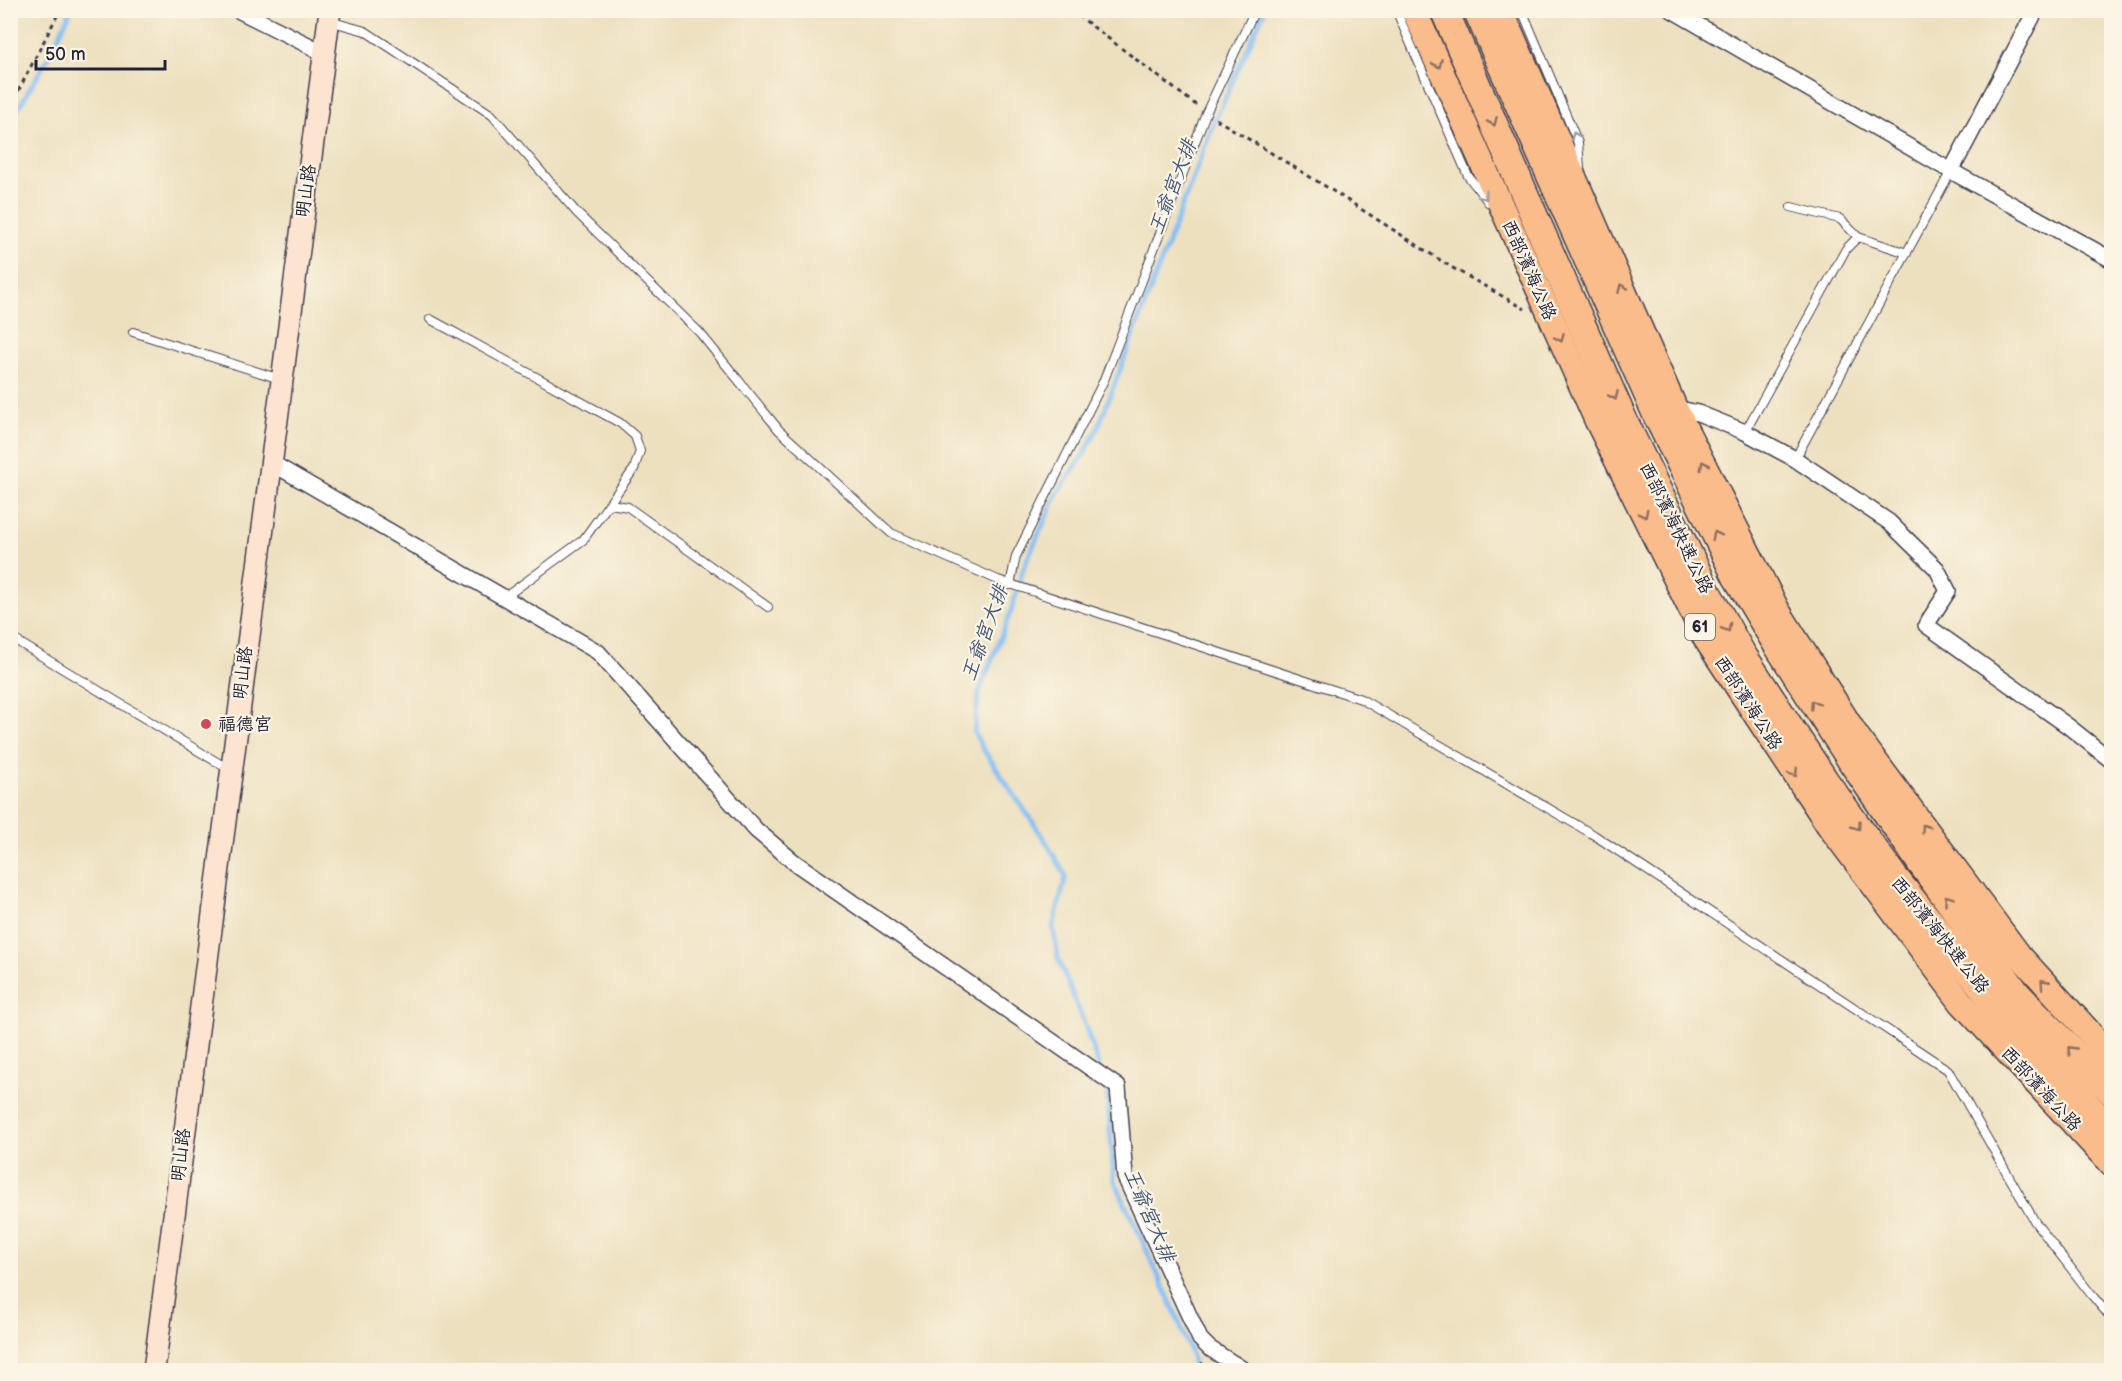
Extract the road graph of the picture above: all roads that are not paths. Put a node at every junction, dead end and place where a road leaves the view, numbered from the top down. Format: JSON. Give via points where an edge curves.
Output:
{"nodes":[{"id":1,"x":238,"y":10,"type":"edge"},
{"id":2,"x":1255,"y":10,"type":"edge"},
{"id":3,"x":1396,"y":10,"type":"edge"},
{"id":4,"x":1414,"y":10,"type":"edge"},
{"id":5,"x":1444,"y":10,"type":"edge"},
{"id":6,"x":1477,"y":10,"type":"edge"},
{"id":7,"x":1500,"y":10,"type":"edge"},
{"id":8,"x":1522,"y":10,"type":"edge"},
{"id":9,"x":1672,"y":10,"type":"edge"},
{"id":10,"x":2036,"y":10,"type":"edge"},
{"id":11,"x":329,"y":16,"type":"edge"},
{"id":12,"x":324,"y":53,"type":"junction"},
{"id":13,"x":1951,"y":171,"type":"junction"},
{"id":14,"x":1581,"y":194,"type":"junction"},
{"id":15,"x":1791,"y":207,"type":"dead end"},
{"id":16,"x":1513,"y":234,"type":"junction"},
{"id":17,"x":1858,"y":237,"type":"junction"},
{"id":18,"x":1907,"y":253,"type":"junction"},
{"id":19,"x":2112,"y":260,"type":"edge"},
{"id":20,"x":430,"y":319,"type":"dead end"},
{"id":21,"x":133,"y":332,"type":"dead end"},
{"id":22,"x":281,"y":379,"type":"junction"},
{"id":23,"x":1675,"y":408,"type":"junction"},
{"id":24,"x":1745,"y":432,"type":"junction"},
{"id":25,"x":1794,"y":459,"type":"junction"},
{"id":26,"x":270,"y":462,"type":"junction"},
{"id":27,"x":610,"y":504,"type":"junction"},
{"id":28,"x":1010,"y":585,"type":"junction"},
{"id":29,"x":505,"y":597,"type":"junction"},
{"id":30,"x":768,"y":607,"type":"dead end"},
{"id":31,"x":10,"y":637,"type":"edge"},
{"id":32,"x":2112,"y":761,"type":"edge"},
{"id":33,"x":231,"y":771,"type":"junction"},
{"id":34,"x":2112,"y":1057,"type":"edge"},
{"id":35,"x":2112,"y":1092,"type":"edge"},
{"id":36,"x":2112,"y":1132,"type":"edge"},
{"id":37,"x":2112,"y":1165,"type":"edge"},
{"id":38,"x":2112,"y":1319,"type":"edge"},
{"id":39,"x":154,"y":1371,"type":"edge"},
{"id":40,"x":1244,"y":1371,"type":"edge"}],
"edges":[{"from":1,"to":12,"type":"street"},
{"from":2,"to":28,"type":"lane","via":[[1206,113],[1104,380],[1016,556]]},
{"from":3,"to":16,"type":"lane","one_way":true,"via":[[1468,176]]},
{"from":4,"to":16,"type":"main road","name":"西部濱海公路","number":"61","one_way":true},
{"from":5,"to":36,"type":"highway","name":"西部濱海快速公路","number":"61","one_way":true,"via":[[1624,421],[1707,592],[1742,654],[1894,877],[2003,1013]]},
{"from":35,"to":6,"type":"highway","name":"西部濱海快速公路","one_way":true,"via":[[2011,986],[1920,862],[1770,634],[1736,576],[1658,418]]},
{"from":7,"to":14,"type":"main road"},
{"from":14,"to":8,"type":"lane","one_way":true,"via":[[1578,143]]},
{"from":9,"to":13,"type":"street"},
{"from":10,"to":13,"type":"street"},
{"from":11,"to":12,"type":"street","name":"明山路"},
{"from":11,"to":28,"type":"lane","via":[[364,31],[492,115],[577,213],[700,333],[779,430],[891,533]]},
{"from":12,"to":22,"type":"street","name":"明山路"},
{"from":13,"to":18,"type":"lane"},
{"from":13,"to":19,"type":"street"},
{"from":23,"to":14,"type":"main road","one_way":true},
{"from":15,"to":17,"type":"lane","via":[[1840,219]]},
{"from":16,"to":37,"type":"main road","name":"西部濱海公路","number":"61","one_way":true,"via":[[1597,421],[1705,638],[1829,825],[1960,1002]]},
{"from":17,"to":18,"type":"lane"},
{"from":17,"to":24,"type":"lane","via":[[1846,249]]},
{"from":18,"to":25,"type":"lane"},
{"from":20,"to":27,"type":"lane","via":[[620,423],[635,435],[640,451],[634,469]]},
{"from":21,"to":22,"type":"lane"},
{"from":22,"to":26,"type":"street","name":"明山路"},
{"from":23,"to":24,"type":"street","via":[[1698,412]]},
{"from":34,"to":23,"type":"main road","one_way":true,"via":[[2019,955],[1856,735],[1778,611]]},
{"from":24,"to":25,"type":"street"},
{"from":25,"to":32,"type":"street","via":[[1889,522],[1937,569],[1948,591],[1926,625]]},
{"from":26,"to":29,"type":"street"},
{"from":26,"to":33,"type":"street","name":"明山路"},
{"from":27,"to":29,"type":"lane","via":[[584,540]]},
{"from":27,"to":30,"type":"lane","via":[[628,507]]},
{"from":28,"to":38,"type":"lane","via":[[1362,699],[1594,835],[1948,1070],[2035,1222]]},
{"from":29,"to":40,"type":"street","via":[[598,652],[756,830],[794,862],[1118,1087],[1125,1177],[1200,1339]]},
{"from":31,"to":33,"type":"lane"},
{"from":33,"to":39,"type":"street","name":"明山路"}]}
